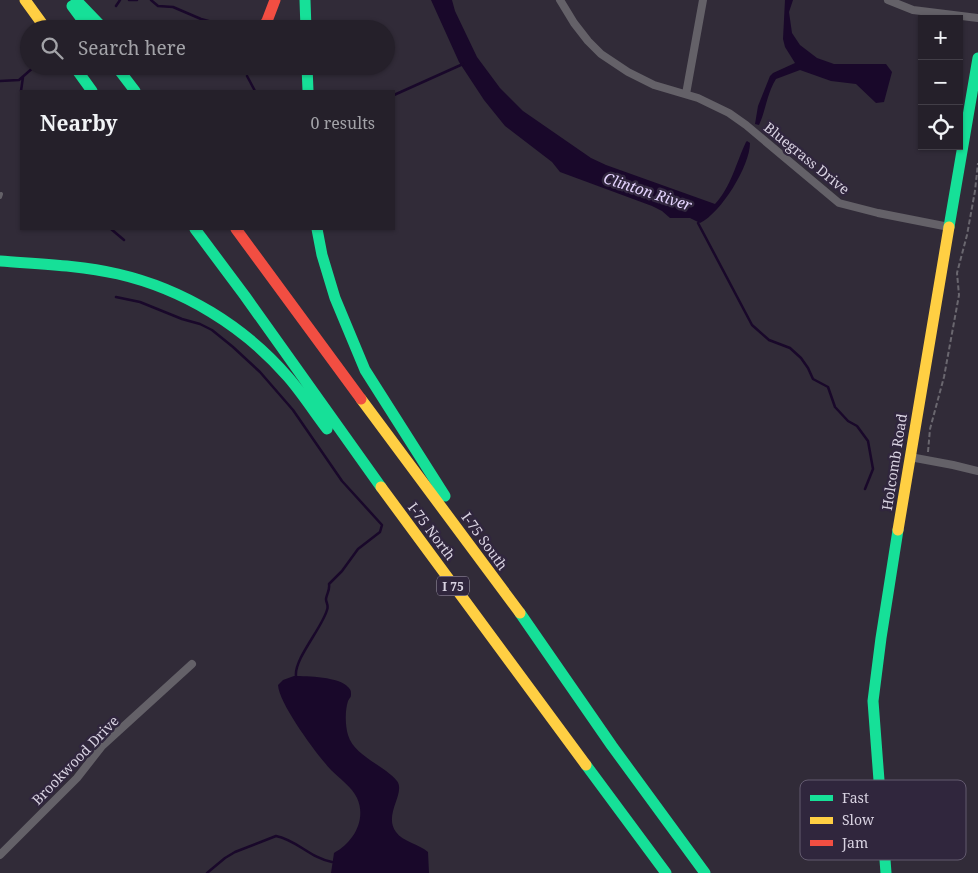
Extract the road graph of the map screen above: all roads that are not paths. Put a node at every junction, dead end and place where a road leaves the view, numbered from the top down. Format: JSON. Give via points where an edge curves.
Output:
{"nodes":[{"id":1,"x":25,"y":0,"type":"edge"},
{"id":2,"x":67,"y":0,"type":"edge"},
{"id":3,"x":76,"y":0,"type":"edge"},
{"id":4,"x":275,"y":0,"type":"edge"},
{"id":5,"x":305,"y":0,"type":"edge"},
{"id":6,"x":560,"y":0,"type":"edge"},
{"id":7,"x":888,"y":0,"type":"edge"},
{"id":8,"x":702,"y":4,"type":"edge"},
{"id":9,"x":978,"y":18,"type":"edge"},
{"id":10,"x":39,"y":20,"type":"edge"},
{"id":11,"x":82,"y":20,"type":"edge"},
{"id":12,"x":95,"y":20,"type":"edge"},
{"id":13,"x":267,"y":20,"type":"edge"},
{"id":14,"x":306,"y":20,"type":"edge"},
{"id":15,"x":978,"y":58,"type":"edge"},
{"id":16,"x":80,"y":75,"type":"edge"},
{"id":17,"x":123,"y":75,"type":"edge"},
{"id":18,"x":307,"y":75,"type":"edge"},
{"id":19,"x":91,"y":90,"type":"edge"},
{"id":20,"x":134,"y":90,"type":"edge"},
{"id":21,"x":308,"y":90,"type":"edge"},
{"id":22,"x":686,"y":94,"type":"junction"},
{"id":23,"x":949,"y":227,"type":"junction"},
{"id":24,"x":195,"y":230,"type":"edge"},
{"id":25,"x":237,"y":230,"type":"edge"},
{"id":26,"x":317,"y":230,"type":"edge"},
{"id":27,"x":0,"y":261,"type":"edge"},
{"id":28,"x":910,"y":457,"type":"junction"},
{"id":29,"x":978,"y":471,"type":"edge"},
{"id":30,"x":396,"y":508,"type":"junction"},
{"id":31,"x":518,"y":611,"type":"junction"},
{"id":32,"x":192,"y":664,"type":"dead end"},
{"id":33,"x":878,"y":780,"type":"edge"},
{"id":34,"x":0,"y":855,"type":"edge"},
{"id":35,"x":885,"y":860,"type":"edge"},
{"id":36,"x":666,"y":873,"type":"edge"},
{"id":37,"x":705,"y":873,"type":"edge"},
{"id":38,"x":886,"y":873,"type":"edge"}],
"edges":[{"from":1,"to":10,"type":"main road"},
{"from":2,"to":11,"type":"main road"},
{"from":3,"to":12,"type":"main road"},
{"from":4,"to":13,"type":"main road"},
{"from":5,"to":14,"type":"main road"},
{"from":6,"to":22,"type":"street","name":"Bluegrass Drive","via":[[574,23],[601,54],[654,85]]},
{"from":7,"to":9,"type":"street","via":[[913,10]]},
{"from":8,"to":22,"type":"street"},
{"from":15,"to":23,"type":"main road","name":"Holcomb Road"},
{"from":16,"to":19,"type":"main road"},
{"from":17,"to":20,"type":"main road"},
{"from":18,"to":21,"type":"main road"},
{"from":22,"to":23,"type":"street","name":"Bluegrass Drive","via":[[713,104],[746,125],[840,203]]},
{"from":23,"to":28,"type":"main road","name":"Holcomb Road"},
{"from":24,"to":30,"type":"main road","name":"I-75 North","number":"I 75"},
{"from":25,"to":31,"type":"main road","name":"I-75 South","number":"I 75"},
{"from":26,"to":31,"type":"main road","via":[[335,298],[365,370]]},
{"from":27,"to":30,"type":"main road","via":[[117,274],[149,283],[198,305],[247,338],[275,364],[362,475]]},
{"from":28,"to":29,"type":"street"},
{"from":28,"to":33,"type":"main road","name":"Holcomb Road","via":[[880,638],[873,701]]},
{"from":30,"to":36,"type":"main road","name":"I-75 North","number":"I 75"},
{"from":31,"to":37,"type":"main road","name":"I-75 South","number":"I 75"},
{"from":32,"to":34,"type":"street","name":"Brookwood Drive","via":[[102,746],[77,778]]},
{"from":35,"to":38,"type":"main road","name":"Holcomb Road"}]}
